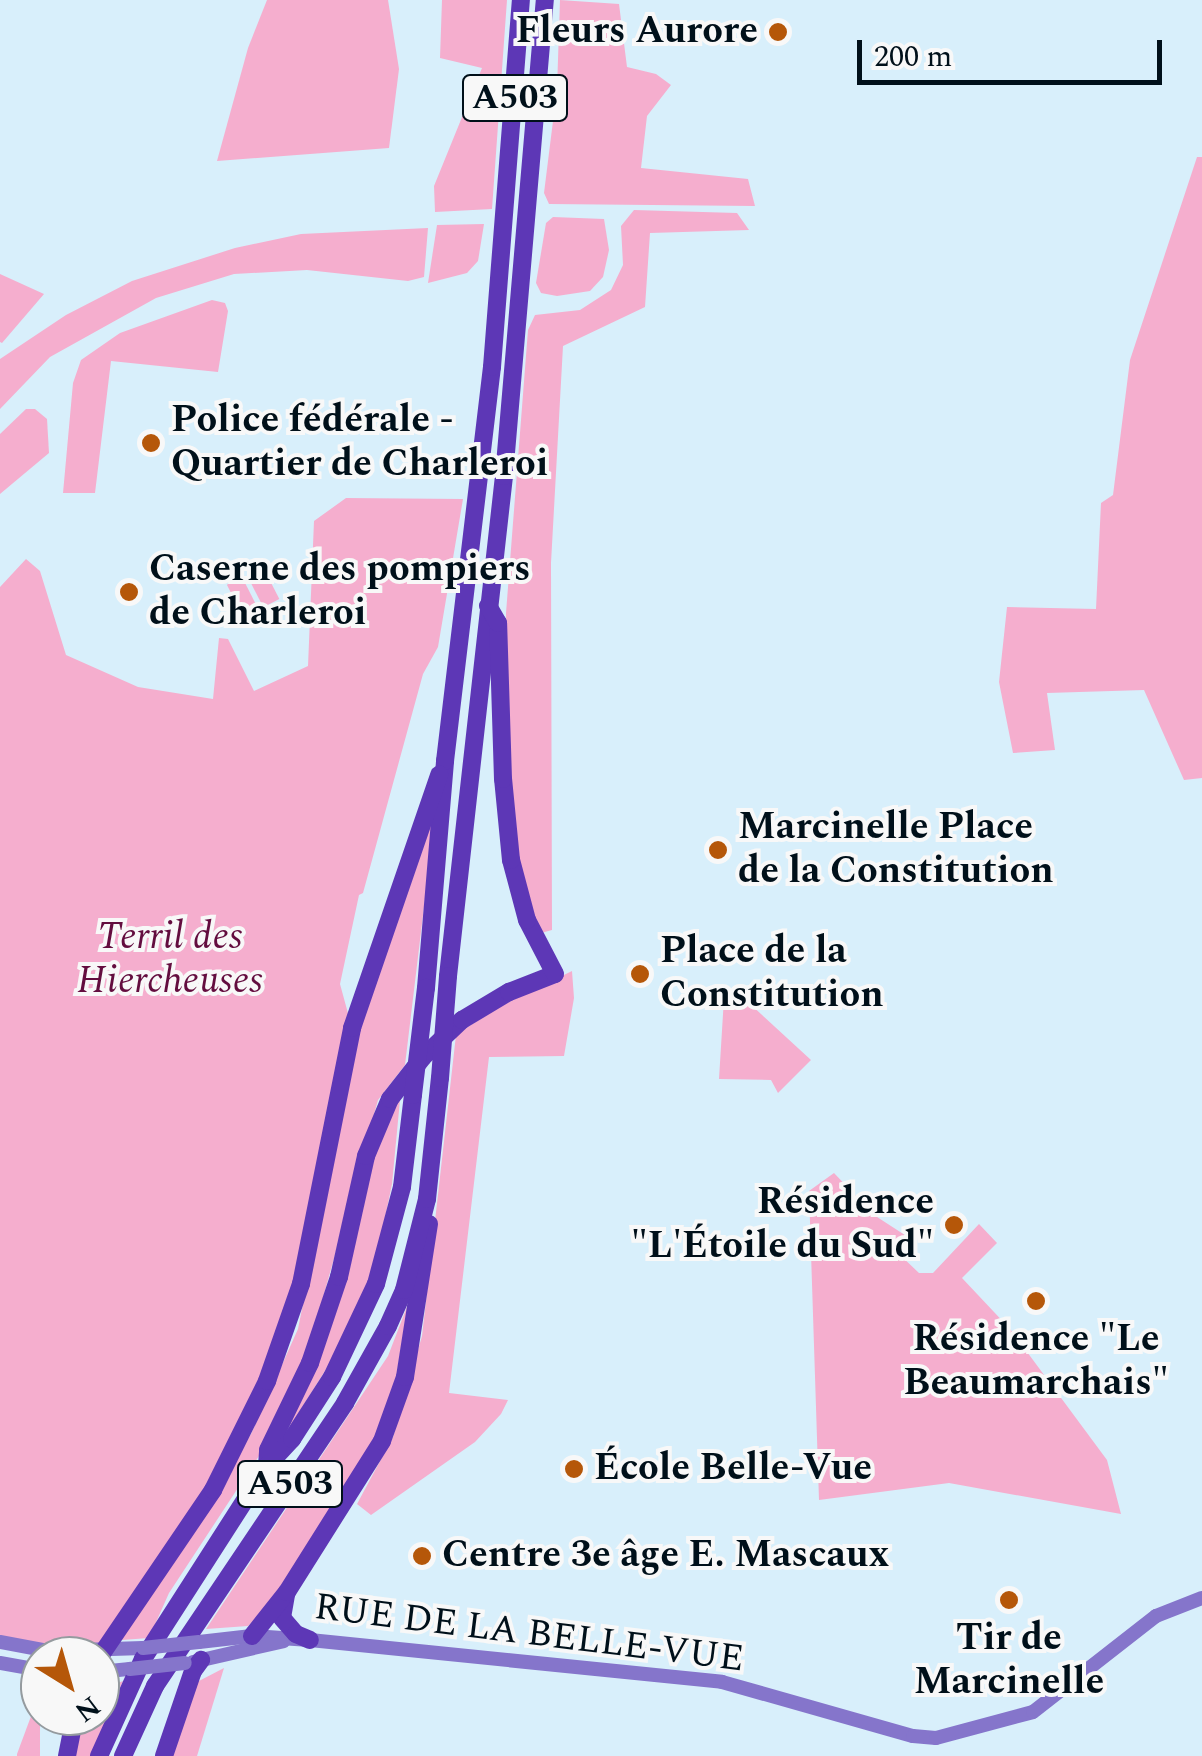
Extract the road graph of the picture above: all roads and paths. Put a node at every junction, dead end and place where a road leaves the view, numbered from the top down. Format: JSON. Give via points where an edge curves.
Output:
{"nodes":[{"id":1,"x":521,"y":0,"type":"edge"},
{"id":2,"x":545,"y":0,"type":"edge"},
{"id":3,"x":488,"y":606,"type":"junction"},
{"id":4,"x":445,"y":761,"type":"junction"},
{"id":5,"x":427,"y":1199,"type":"junction"},
{"id":6,"x":268,"y":1466,"type":"junction"},
{"id":7,"x":287,"y":1592,"type":"junction"},
{"id":8,"x":1202,"y":1598,"type":"edge"},
{"id":9,"x":113,"y":1636,"type":"edge"},
{"id":10,"x":252,"y":1636,"type":"junction"},
{"id":11,"x":289,"y":1639,"type":"junction"},
{"id":12,"x":310,"y":1640,"type":"junction"},
{"id":13,"x":120,"y":1651,"type":"edge"},
{"id":14,"x":197,"y":1652,"type":"junction"},
{"id":15,"x":236,"y":1654,"type":"junction"},
{"id":16,"x":120,"y":1671,"type":"edge"},
{"id":17,"x":99,"y":1756,"type":"edge"},
{"id":18,"x":123,"y":1756,"type":"edge"},
{"id":19,"x":164,"y":1756,"type":"edge"}],
"edges":[{"from":1,"to":4,"type":"highway","number":"A503","via":[[482,472]]},
{"from":2,"to":3,"type":"highway","number":"A503"},
{"from":3,"to":5,"type":"highway","number":"A503","bridge":true},
{"from":3,"to":6,"type":"highway","via":[[498,623],[511,860],[527,920],[555,974],[462,1020],[390,1100],[366,1156],[316,1346],[268,1450]]},
{"from":4,"to":6,"type":"highway","number":"A503","bridge":true,"via":[[402,1187],[376,1284],[332,1377]]},
{"from":4,"to":9,"type":"highway","via":[[352,1028],[301,1284],[267,1381],[212,1490]]},
{"from":5,"to":7,"type":"highway","via":[[430,1233],[393,1411],[362,1479]]},
{"from":5,"to":18,"type":"highway","number":"A503","via":[[388,1326],[345,1403],[155,1686]]},
{"from":6,"to":17,"type":"highway","number":"A503","via":[[143,1660]]},
{"from":7,"to":10,"type":"highway"},
{"from":7,"to":12,"type":"highway","via":[[282,1618]]},
{"from":8,"to":12,"type":"street","name":"RUE DE LA BELLE-VUE","via":[[1156,1616],[1042,1707],[936,1738],[722,1682]]},
{"from":10,"to":11,"type":"street","name":"RUE DE LA BELLE-VUE"},
{"from":10,"to":14,"type":"street","name":"RUE DE LA BELLE-VUE"},
{"from":10,"to":15,"type":"street"},
{"from":11,"to":12,"type":"street","name":"RUE DE LA BELLE-VUE"},
{"from":11,"to":15,"type":"street","name":"RUE DE LA BELLE-VUE"},
{"from":13,"to":14,"type":"street","name":"RUE DE LA BELLE-VUE","bridge":true},
{"from":14,"to":15,"type":"street","name":"RUE DE LA BELLE-VUE"},
{"from":14,"to":16,"type":"street","name":"RUE DE LA BELLE-VUE","bridge":true},
{"from":14,"to":19,"type":"highway"}]}
